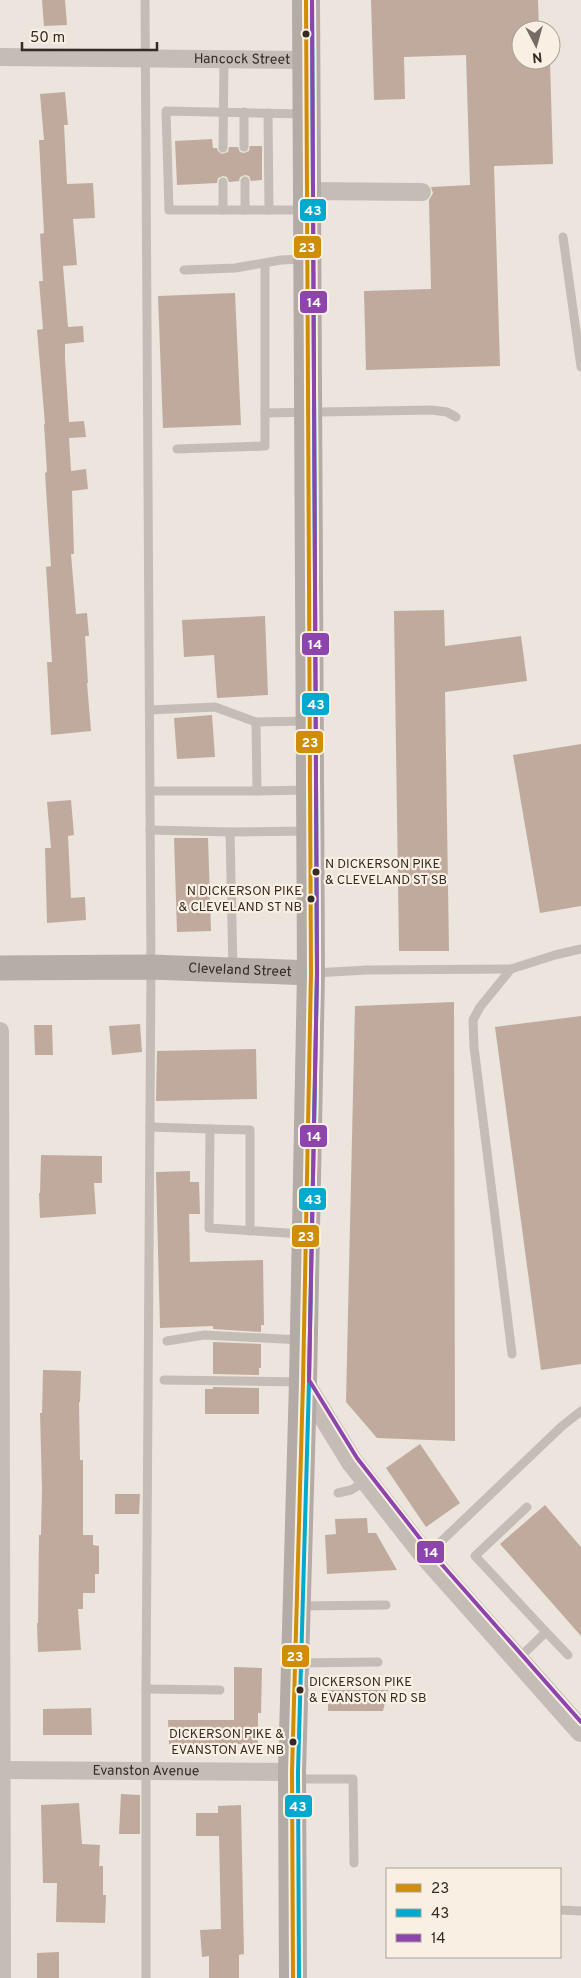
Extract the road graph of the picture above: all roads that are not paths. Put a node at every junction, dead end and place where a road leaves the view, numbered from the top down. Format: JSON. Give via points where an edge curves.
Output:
{"nodes":[{"id":1,"x":145,"y":0,"type":"edge"},
{"id":2,"x":306,"y":0,"type":"edge"},
{"id":3,"x":0,"y":57,"type":"edge"},
{"id":4,"x":146,"y":58,"type":"junction"},
{"id":5,"x":224,"y":59,"type":"junction"},
{"id":6,"x":306,"y":60,"type":"junction"},
{"id":7,"x":222,"y":112,"type":"junction"},
{"id":8,"x":244,"y":112,"type":"junction"},
{"id":9,"x":268,"y":113,"type":"junction"},
{"id":10,"x":305,"y":114,"type":"junction"},
{"id":11,"x":244,"y":146,"type":"dead end"},
{"id":12,"x":223,"y":148,"type":"dead end"},
{"id":13,"x":245,"y":181,"type":"dead end"},
{"id":14,"x":223,"y":182,"type":"dead end"},
{"id":15,"x":422,"y":192,"type":"dead end"},
{"id":16,"x":307,"y":200,"type":"junction"},
{"id":17,"x":223,"y":210,"type":"junction"},
{"id":18,"x":245,"y":210,"type":"junction"},
{"id":19,"x":269,"y":210,"type":"junction"},
{"id":20,"x":563,"y":237,"type":"dead end"},
{"id":21,"x":307,"y":259,"type":"junction"},
{"id":22,"x":264,"y":263,"type":"junction"},
{"id":23,"x":184,"y":270,"type":"dead end"},
{"id":24,"x":581,"y":367,"type":"edge"},
{"id":25,"x":308,"y":412,"type":"junction"},
{"id":26,"x":265,"y":413,"type":"junction"},
{"id":27,"x":456,"y":417,"type":"dead end"},
{"id":28,"x":177,"y":449,"type":"dead end"},
{"id":29,"x":150,"y":710,"type":"junction"},
{"id":30,"x":310,"y":721,"type":"junction"},
{"id":31,"x":256,"y":722,"type":"junction"},
{"id":32,"x":310,"y":790,"type":"junction"},
{"id":33,"x":150,"y":791,"type":"junction"},
{"id":34,"x":257,"y":791,"type":"junction"},
{"id":35,"x":150,"y":830,"type":"junction"},
{"id":36,"x":310,"y":831,"type":"junction"},
{"id":37,"x":230,"y":832,"type":"junction"},
{"id":38,"x":581,"y":949,"type":"edge"},
{"id":39,"x":151,"y":967,"type":"junction"},
{"id":40,"x":0,"y":968,"type":"edge"},
{"id":41,"x":511,"y":969,"type":"junction"},
{"id":42,"x":233,"y":970,"type":"junction"},
{"id":43,"x":311,"y":973,"type":"junction"},
{"id":44,"x":0,"y":1031,"type":"edge"},
{"id":45,"x":150,"y":1127,"type":"junction"},
{"id":46,"x":210,"y":1129,"type":"junction"},
{"id":47,"x":250,"y":1230,"type":"junction"},
{"id":48,"x":306,"y":1234,"type":"junction"},
{"id":49,"x":304,"y":1340,"type":"junction"},
{"id":50,"x":167,"y":1341,"type":"dead end"},
{"id":51,"x":512,"y":1354,"type":"dead end"},
{"id":52,"x":164,"y":1380,"type":"dead end"},
{"id":53,"x":303,"y":1382,"type":"junction"},
{"id":54,"x":581,"y":1411,"type":"edge"},
{"id":55,"x":366,"y":1481,"type":"junction"},
{"id":56,"x":338,"y":1492,"type":"dead end"},
{"id":57,"x":526,"y":1507,"type":"dead end"},
{"id":58,"x":426,"y":1556,"type":"junction"},
{"id":59,"x":386,"y":1605,"type":"dead end"},
{"id":60,"x":297,"y":1606,"type":"junction"},
{"id":61,"x":546,"y":1632,"type":"junction"},
{"id":62,"x":568,"y":1655,"type":"dead end"},
{"id":63,"x":517,"y":1660,"type":"junction"},
{"id":64,"x":378,"y":1662,"type":"dead end"},
{"id":65,"x":295,"y":1663,"type":"junction"},
{"id":66,"x":146,"y":1689,"type":"junction"},
{"id":67,"x":220,"y":1690,"type":"dead end"},
{"id":68,"x":581,"y":1731,"type":"edge"},
{"id":69,"x":1,"y":1770,"type":"edge"},
{"id":70,"x":146,"y":1770,"type":"junction"},
{"id":71,"x":292,"y":1775,"type":"junction"},
{"id":72,"x":354,"y":1863,"type":"dead end"},
{"id":73,"x":561,"y":1910,"type":"edge"},
{"id":74,"x":581,"y":1911,"type":"edge"},
{"id":75,"x":2,"y":1978,"type":"edge"},
{"id":76,"x":146,"y":1978,"type":"edge"},
{"id":77,"x":293,"y":1978,"type":"edge"}],
"edges":[{"from":1,"to":4,"type":"lane"},
{"from":2,"to":6,"type":"main road"},
{"from":3,"to":4,"type":"street","name":"Hancock Street"},
{"from":4,"to":5,"type":"street","name":"Hancock Street"},
{"from":4,"to":29,"type":"lane"},
{"from":5,"to":6,"type":"street","name":"Hancock Street"},
{"from":5,"to":7,"type":"lane"},
{"from":6,"to":10,"type":"main road"},
{"from":7,"to":8,"type":"lane"},
{"from":7,"to":12,"type":"lane"},
{"from":7,"to":17,"type":"lane","via":[[166,111],[169,210]]},
{"from":8,"to":9,"type":"lane"},
{"from":8,"to":11,"type":"lane"},
{"from":9,"to":10,"type":"lane"},
{"from":9,"to":19,"type":"lane"},
{"from":10,"to":16,"type":"main road"},
{"from":13,"to":18,"type":"lane"},
{"from":14,"to":17,"type":"lane"},
{"from":15,"to":16,"type":"street"},
{"from":16,"to":19,"type":"lane"},
{"from":16,"to":21,"type":"main road"},
{"from":17,"to":18,"type":"lane"},
{"from":18,"to":19,"type":"lane"},
{"from":20,"to":24,"type":"lane"},
{"from":21,"to":22,"type":"lane"},
{"from":21,"to":25,"type":"main road"},
{"from":22,"to":23,"type":"lane"},
{"from":22,"to":26,"type":"lane"},
{"from":25,"to":26,"type":"lane"},
{"from":25,"to":27,"type":"lane","via":[[432,410]]},
{"from":25,"to":30,"type":"main road"},
{"from":26,"to":28,"type":"lane","via":[[266,446]]},
{"from":29,"to":31,"type":"lane","via":[[215,707]]},
{"from":29,"to":33,"type":"lane"},
{"from":30,"to":31,"type":"lane"},
{"from":30,"to":32,"type":"main road"},
{"from":31,"to":34,"type":"lane"},
{"from":32,"to":34,"type":"lane"},
{"from":32,"to":36,"type":"main road"},
{"from":33,"to":34,"type":"lane"},
{"from":33,"to":35,"type":"lane"},
{"from":35,"to":37,"type":"lane"},
{"from":35,"to":39,"type":"lane"},
{"from":36,"to":37,"type":"lane"},
{"from":36,"to":43,"type":"main road"},
{"from":37,"to":42,"type":"lane"},
{"from":38,"to":41,"type":"lane"},
{"from":39,"to":40,"type":"main road","name":"Cleveland Street"},
{"from":39,"to":42,"type":"main road","name":"Cleveland Street"},
{"from":39,"to":45,"type":"lane"},
{"from":41,"to":43,"type":"lane","name":"Cleveland Street"},
{"from":41,"to":51,"type":"lane","via":[[473,1020]]},
{"from":42,"to":43,"type":"main road","name":"Cleveland Street"},
{"from":43,"to":48,"type":"main road"},
{"from":44,"to":69,"type":"street"},
{"from":45,"to":46,"type":"lane"},
{"from":45,"to":66,"type":"lane"},
{"from":46,"to":47,"type":"lane","via":[[250,1130]]},
{"from":46,"to":47,"type":"lane","via":[[209,1228]]},
{"from":47,"to":48,"type":"lane"},
{"from":48,"to":49,"type":"main road"},
{"from":49,"to":50,"type":"lane","via":[[204,1335]]},
{"from":49,"to":53,"type":"main road"},
{"from":52,"to":53,"type":"lane"},
{"from":53,"to":55,"type":"street"},
{"from":53,"to":60,"type":"main road"},
{"from":54,"to":58,"type":"lane"},
{"from":55,"to":56,"type":"lane","via":[[351,1490]]},
{"from":55,"to":58,"type":"street"},
{"from":57,"to":61,"type":"lane","via":[[475,1556]]},
{"from":58,"to":63,"type":"street"},
{"from":59,"to":60,"type":"lane"},
{"from":60,"to":65,"type":"main road"},
{"from":61,"to":62,"type":"lane"},
{"from":61,"to":63,"type":"lane"},
{"from":63,"to":68,"type":"street"},
{"from":64,"to":65,"type":"lane"},
{"from":65,"to":71,"type":"main road"},
{"from":66,"to":67,"type":"lane"},
{"from":66,"to":70,"type":"lane"},
{"from":69,"to":70,"type":"street","name":"Evanston Avenue"},
{"from":69,"to":75,"type":"street"},
{"from":70,"to":71,"type":"street","name":"Evanston Avenue"},
{"from":70,"to":76,"type":"lane"},
{"from":71,"to":72,"type":"lane","via":[[353,1779]]},
{"from":71,"to":77,"type":"main road"},
{"from":73,"to":74,"type":"lane"}]}
